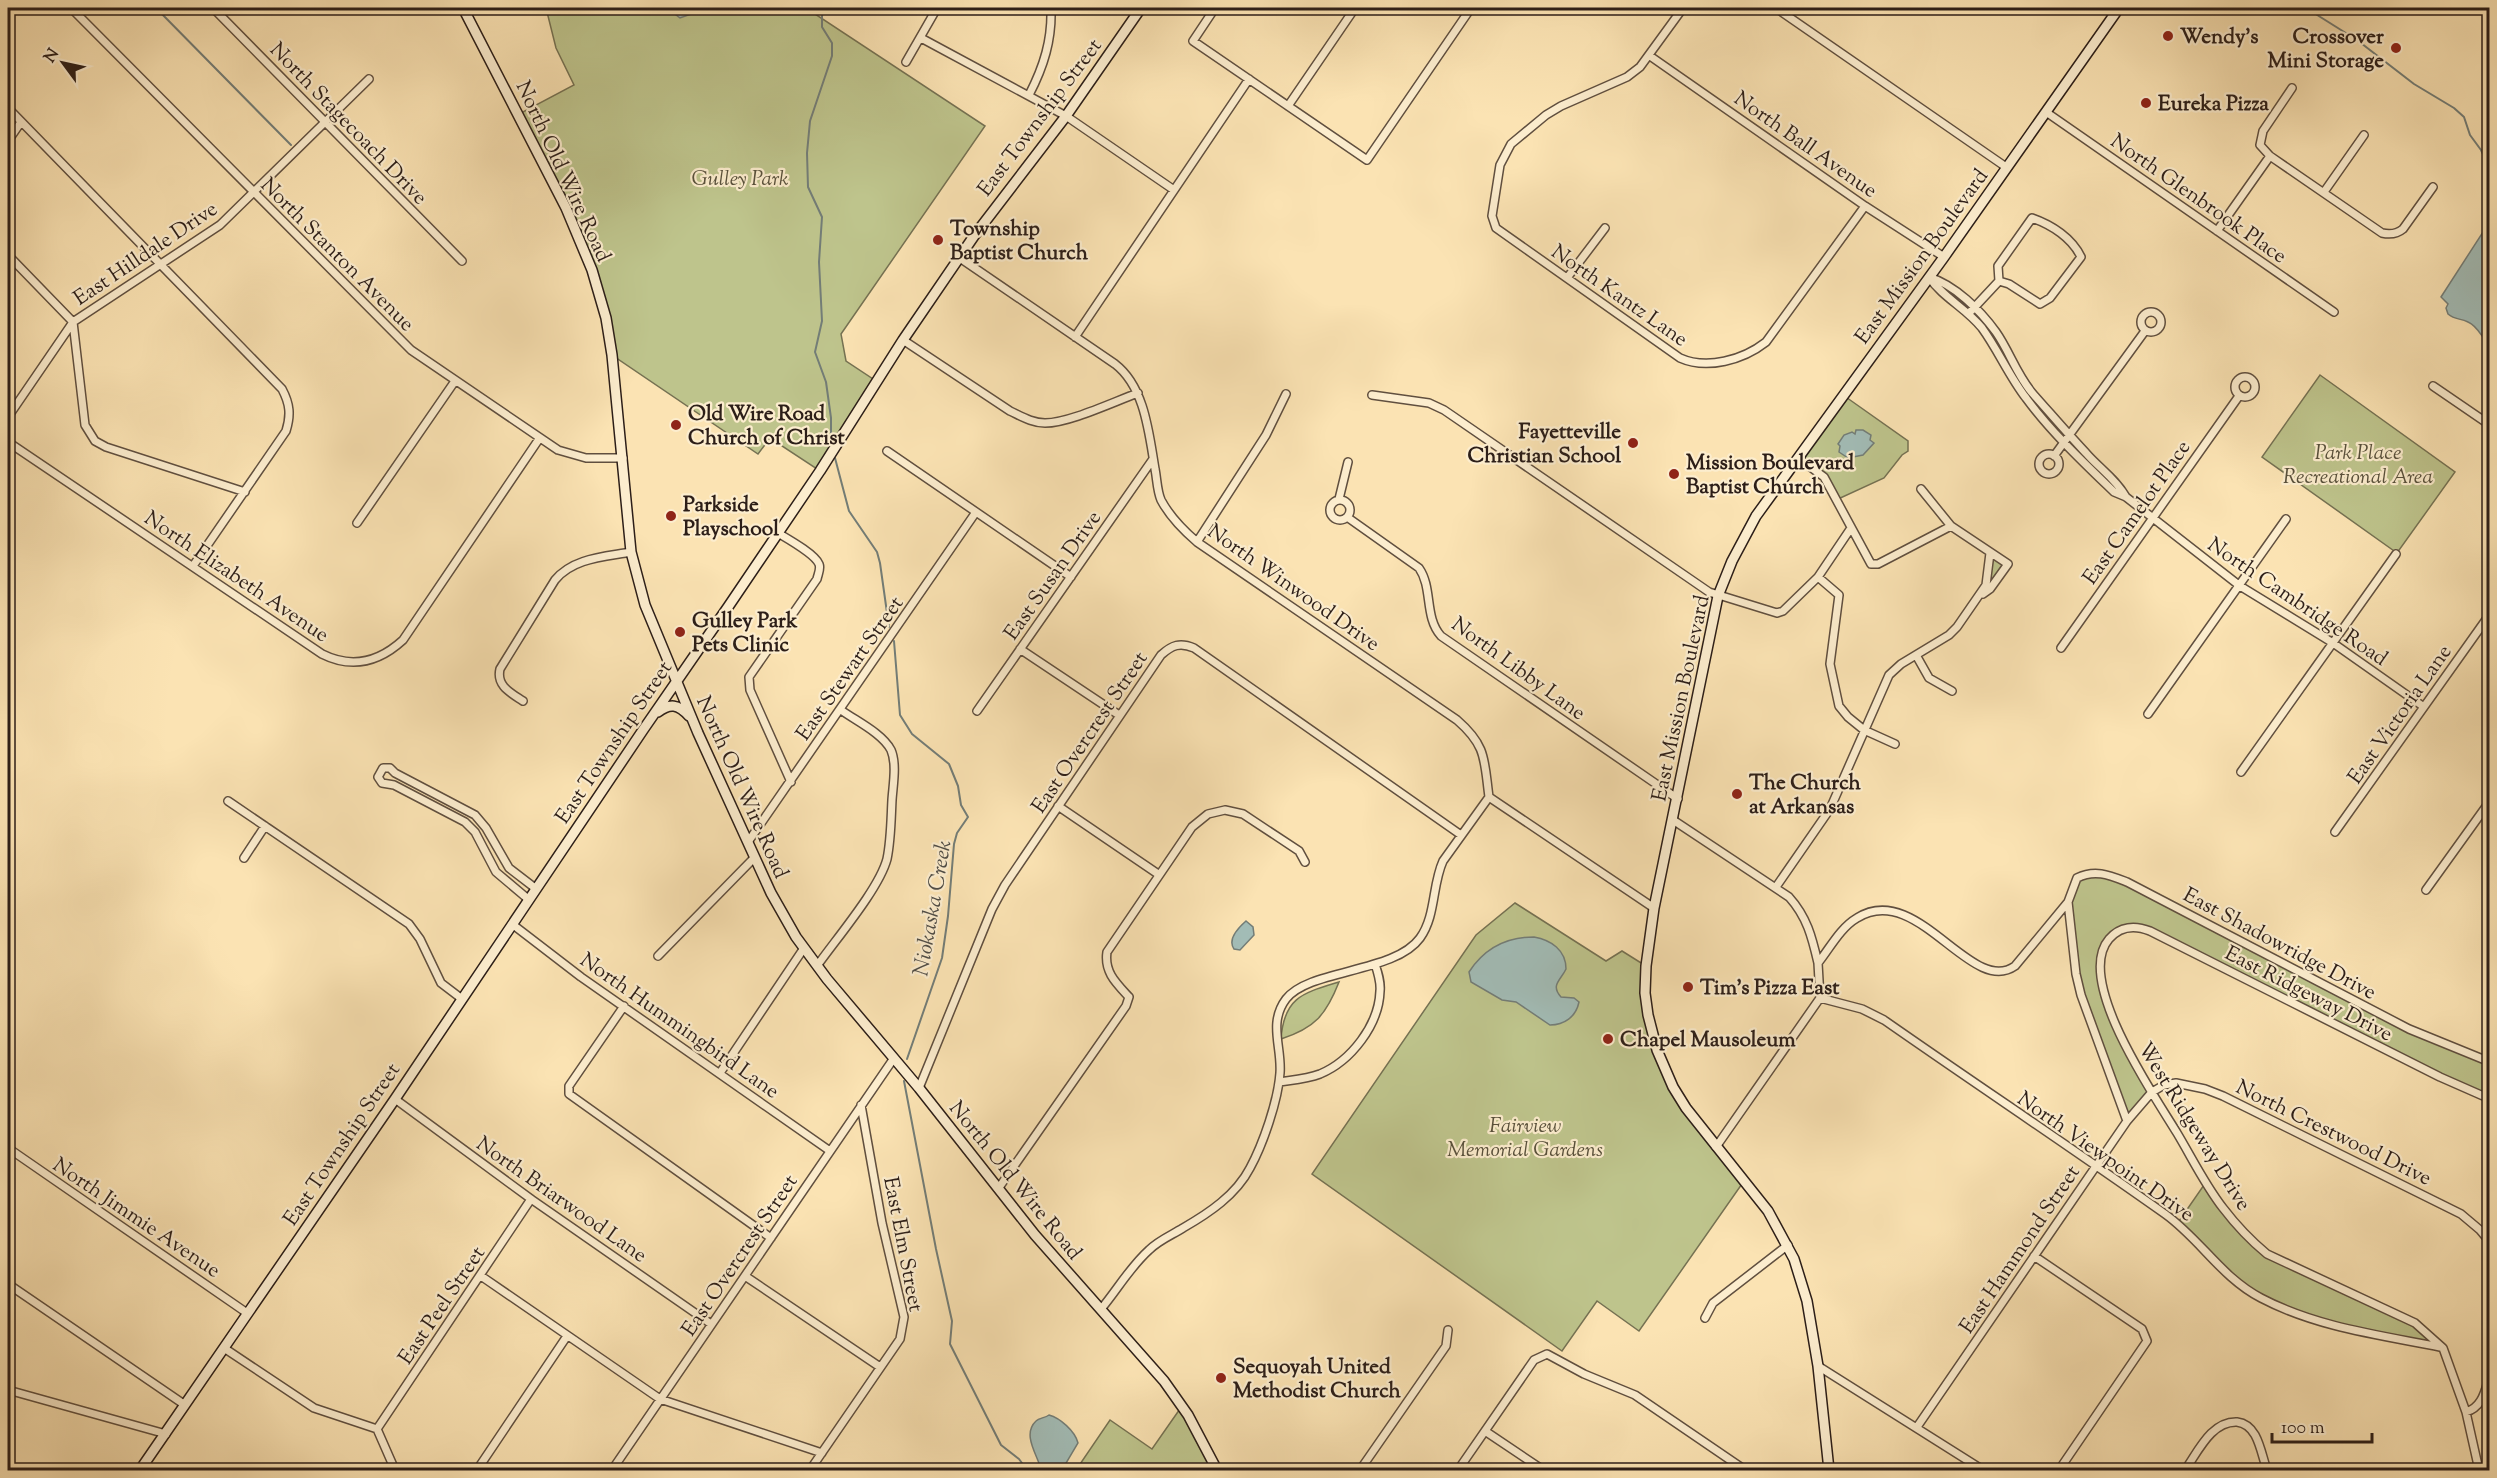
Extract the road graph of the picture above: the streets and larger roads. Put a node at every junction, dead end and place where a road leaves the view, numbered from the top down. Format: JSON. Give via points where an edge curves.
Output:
{"nodes":[{"id":1,"x":71,"y":8,"type":"edge"},
{"id":2,"x":213,"y":8,"type":"edge"},
{"id":3,"x":463,"y":8,"type":"edge"},
{"id":4,"x":937,"y":8,"type":"edge"},
{"id":5,"x":1050,"y":8,"type":"edge"},
{"id":6,"x":1141,"y":8,"type":"edge"},
{"id":7,"x":1215,"y":8,"type":"edge"},
{"id":8,"x":1355,"y":8,"type":"edge"},
{"id":9,"x":1471,"y":8,"type":"edge"},
{"id":10,"x":1683,"y":8,"type":"edge"},
{"id":11,"x":1776,"y":8,"type":"edge"},
{"id":12,"x":2119,"y":8,"type":"edge"},
{"id":13,"x":921,"y":38,"type":"junction"},
{"id":14,"x":1650,"y":56,"type":"junction"},
{"id":15,"x":906,"y":62,"type":"dead end"},
{"id":16,"x":369,"y":79,"type":"dead end"},
{"id":17,"x":1249,"y":79,"type":"junction"},
{"id":18,"x":2292,"y":88,"type":"dead end"},
{"id":19,"x":1029,"y":95,"type":"junction"},
{"id":20,"x":1288,"y":106,"type":"junction"},
{"id":21,"x":8,"y":108,"type":"edge"},
{"id":22,"x":2046,"y":112,"type":"junction"},
{"id":23,"x":1066,"y":116,"type":"junction"},
{"id":24,"x":21,"y":122,"type":"junction"},
{"id":25,"x":326,"y":122,"type":"junction"},
{"id":26,"x":2364,"y":135,"type":"dead end"},
{"id":27,"x":8,"y":141,"type":"edge"},
{"id":28,"x":2270,"y":156,"type":"junction"},
{"id":29,"x":2006,"y":167,"type":"junction"},
{"id":30,"x":2433,"y":187,"type":"dead end"},
{"id":31,"x":1174,"y":190,"type":"junction"},
{"id":32,"x":2324,"y":192,"type":"junction"},
{"id":33,"x":254,"y":193,"type":"junction"},
{"id":34,"x":1865,"y":206,"type":"junction"},
{"id":35,"x":1605,"y":228,"type":"dead end"},
{"id":36,"x":2217,"y":231,"type":"junction"},
{"id":37,"x":8,"y":255,"type":"edge"},
{"id":38,"x":1944,"y":257,"type":"junction"},
{"id":39,"x":960,"y":258,"type":"junction"},
{"id":40,"x":462,"y":261,"type":"dead end"},
{"id":41,"x":160,"y":265,"type":"junction"},
{"id":42,"x":1929,"y":277,"type":"junction"},
{"id":43,"x":1567,"y":278,"type":"junction"},
{"id":44,"x":2000,"y":280,"type":"junction"},
{"id":45,"x":1971,"y":310,"type":"junction"},
{"id":46,"x":2334,"y":312,"type":"dead end"},
{"id":47,"x":73,"y":322,"type":"junction"},
{"id":48,"x":2145,"y":331,"type":"dead end"},
{"id":49,"x":1075,"y":337,"type":"junction"},
{"id":50,"x":903,"y":340,"type":"junction"},
{"id":51,"x":454,"y":381,"type":"junction"},
{"id":52,"x":2433,"y":386,"type":"dead end"},
{"id":53,"x":1138,"y":393,"type":"junction"},
{"id":54,"x":1286,"y":394,"type":"dead end"},
{"id":55,"x":1372,"y":395,"type":"dead end"},
{"id":56,"x":2239,"y":396,"type":"dead end"},
{"id":57,"x":8,"y":417,"type":"edge"},
{"id":58,"x":2490,"y":424,"type":"edge"},
{"id":59,"x":2066,"y":437,"type":"junction"},
{"id":60,"x":539,"y":439,"type":"junction"},
{"id":61,"x":8,"y":442,"type":"edge"},
{"id":62,"x":887,"y":450,"type":"dead end"},
{"id":63,"x":2054,"y":456,"type":"dead end"},
{"id":64,"x":623,"y":458,"type":"junction"},
{"id":65,"x":1798,"y":458,"type":"junction"},
{"id":66,"x":1154,"y":459,"type":"junction"},
{"id":67,"x":1348,"y":462,"type":"dead end"},
{"id":68,"x":1921,"y":489,"type":"dead end"},
{"id":69,"x":245,"y":492,"type":"junction"},
{"id":70,"x":1339,"y":500,"type":"junction"},
{"id":71,"x":976,"y":512,"type":"junction"},
{"id":72,"x":1347,"y":518,"type":"junction"},
{"id":73,"x":2152,"y":518,"type":"junction"},
{"id":74,"x":2286,"y":519,"type":"dead end"},
{"id":75,"x":357,"y":523,"type":"dead end"},
{"id":76,"x":1951,"y":526,"type":"junction"},
{"id":77,"x":1851,"y":528,"type":"junction"},
{"id":78,"x":778,"y":533,"type":"junction"},
{"id":79,"x":1197,"y":542,"type":"junction"},
{"id":80,"x":631,"y":552,"type":"junction"},
{"id":81,"x":1990,"y":553,"type":"junction"},
{"id":82,"x":2396,"y":554,"type":"dead end"},
{"id":83,"x":193,"y":566,"type":"junction"},
{"id":84,"x":1071,"y":577,"type":"junction"},
{"id":85,"x":1818,"y":577,"type":"junction"},
{"id":86,"x":2240,"y":586,"type":"junction"},
{"id":87,"x":1981,"y":595,"type":"junction"},
{"id":88,"x":1718,"y":596,"type":"junction"},
{"id":89,"x":2490,"y":614,"type":"edge"},
{"id":90,"x":2333,"y":643,"type":"junction"},
{"id":91,"x":2061,"y":648,"type":"dead end"},
{"id":92,"x":1020,"y":649,"type":"junction"},
{"id":93,"x":1916,"y":655,"type":"junction"},
{"id":94,"x":677,"y":682,"type":"junction"},
{"id":95,"x":1952,"y":692,"type":"dead end"},
{"id":96,"x":523,"y":701,"type":"dead end"},
{"id":97,"x":2424,"y":707,"type":"junction"},
{"id":98,"x":841,"y":710,"type":"junction"},
{"id":99,"x":977,"y":711,"type":"dead end"},
{"id":100,"x":2148,"y":714,"type":"dead end"},
{"id":101,"x":653,"y":715,"type":"junction"},
{"id":102,"x":1119,"y":716,"type":"junction"},
{"id":103,"x":694,"y":723,"type":"junction"},
{"id":104,"x":1864,"y":729,"type":"junction"},
{"id":105,"x":1895,"y":744,"type":"dead end"},
{"id":106,"x":2241,"y":772,"type":"dead end"},
{"id":107,"x":791,"y":782,"type":"junction"},
{"id":108,"x":1489,"y":797,"type":"junction"},
{"id":109,"x":1678,"y":799,"type":"junction"},
{"id":110,"x":228,"y":801,"type":"dead end"},
{"id":111,"x":2490,"y":801,"type":"edge"},
{"id":112,"x":1058,"y":806,"type":"junction"},
{"id":113,"x":1673,"y":820,"type":"junction"},
{"id":114,"x":265,"y":826,"type":"junction"},
{"id":115,"x":2335,"y":832,"type":"dead end"},
{"id":116,"x":1461,"y":835,"type":"junction"},
{"id":117,"x":748,"y":842,"type":"junction"},
{"id":118,"x":244,"y":858,"type":"dead end"},
{"id":119,"x":754,"y":858,"type":"junction"},
{"id":120,"x":1305,"y":862,"type":"dead end"},
{"id":121,"x":1158,"y":874,"type":"junction"},
{"id":122,"x":1776,"y":887,"type":"junction"},
{"id":123,"x":536,"y":888,"type":"junction"},
{"id":124,"x":2426,"y":890,"type":"dead end"},
{"id":125,"x":528,"y":899,"type":"junction"},
{"id":126,"x":2068,"y":902,"type":"junction"},
{"id":127,"x":1654,"y":908,"type":"junction"},
{"id":128,"x":512,"y":924,"type":"junction"},
{"id":129,"x":2113,"y":934,"type":"joint"},
{"id":130,"x":804,"y":948,"type":"junction"},
{"id":131,"x":658,"y":956,"type":"dead end"},
{"id":132,"x":1818,"y":963,"type":"junction"},
{"id":133,"x":1375,"y":964,"type":"junction"},
{"id":134,"x":817,"y":966,"type":"junction"},
{"id":135,"x":1820,"y":998,"type":"junction"},
{"id":136,"x":462,"y":999,"type":"junction"},
{"id":137,"x":624,"y":1006,"type":"junction"},
{"id":138,"x":894,"y":1058,"type":"junction"},
{"id":139,"x":2490,"y":1062,"type":"edge"},
{"id":140,"x":720,"y":1073,"type":"junction"},
{"id":141,"x":1279,"y":1082,"type":"junction"},
{"id":142,"x":919,"y":1088,"type":"junction"},
{"id":143,"x":2152,"y":1092,"type":"junction"},
{"id":144,"x":395,"y":1099,"type":"junction"},
{"id":145,"x":2490,"y":1099,"type":"edge"},
{"id":146,"x":861,"y":1105,"type":"junction"},
{"id":147,"x":2127,"y":1121,"type":"junction"},
{"id":148,"x":1716,"y":1147,"type":"junction"},
{"id":149,"x":8,"y":1148,"type":"edge"},
{"id":150,"x":830,"y":1151,"type":"junction"},
{"id":151,"x":2095,"y":1166,"type":"junction"},
{"id":152,"x":998,"y":1189,"type":"junction"},
{"id":153,"x":531,"y":1199,"type":"junction"},
{"id":154,"x":771,"y":1238,"type":"junction"},
{"id":155,"x":2490,"y":1242,"type":"edge"},
{"id":156,"x":1788,"y":1245,"type":"junction"},
{"id":157,"x":2034,"y":1256,"type":"junction"},
{"id":158,"x":481,"y":1276,"type":"junction"},
{"id":159,"x":745,"y":1276,"type":"junction"},
{"id":160,"x":8,"y":1284,"type":"edge"},
{"id":161,"x":1101,"y":1310,"type":"junction"},
{"id":162,"x":248,"y":1313,"type":"junction"},
{"id":163,"x":1705,"y":1318,"type":"dead end"},
{"id":164,"x":711,"y":1324,"type":"junction"},
{"id":165,"x":1448,"y":1330,"type":"dead end"},
{"id":166,"x":567,"y":1336,"type":"junction"},
{"id":167,"x":224,"y":1348,"type":"junction"},
{"id":168,"x":2443,"y":1348,"type":"junction"},
{"id":169,"x":1818,"y":1366,"type":"junction"},
{"id":170,"x":880,"y":1367,"type":"junction"},
{"id":171,"x":2490,"y":1375,"type":"edge"},
{"id":172,"x":8,"y":1390,"type":"edge"},
{"id":173,"x":660,"y":1399,"type":"junction"},
{"id":174,"x":185,"y":1406,"type":"junction"},
{"id":175,"x":2466,"y":1412,"type":"junction"},
{"id":176,"x":1917,"y":1427,"type":"junction"},
{"id":177,"x":377,"y":1429,"type":"junction"},
{"id":178,"x":1485,"y":1431,"type":"junction"},
{"id":179,"x":166,"y":1434,"type":"junction"},
{"id":180,"x":822,"y":1453,"type":"junction"},
{"id":181,"x":141,"y":1470,"type":"edge"},
{"id":182,"x":394,"y":1470,"type":"edge"},
{"id":183,"x":477,"y":1470,"type":"edge"},
{"id":184,"x":612,"y":1470,"type":"edge"},
{"id":185,"x":810,"y":1470,"type":"edge"},
{"id":186,"x":1217,"y":1470,"type":"edge"},
{"id":187,"x":1360,"y":1470,"type":"edge"},
{"id":188,"x":1458,"y":1470,"type":"edge"},
{"id":189,"x":1543,"y":1470,"type":"edge"},
{"id":190,"x":1745,"y":1470,"type":"edge"},
{"id":191,"x":1829,"y":1470,"type":"edge"},
{"id":192,"x":1983,"y":1470,"type":"edge"},
{"id":193,"x":2059,"y":1470,"type":"edge"},
{"id":194,"x":2185,"y":1470,"type":"edge"},
{"id":195,"x":2267,"y":1470,"type":"edge"},
{"id":196,"x":2479,"y":1470,"type":"edge"}],
"edges":[{"from":1,"to":33,"type":"street","name":"North Stanton Avenue"},
{"from":2,"to":25,"type":"street","name":"North Stagecoach Drive"},
{"from":3,"to":64,"type":"street","name":"North Old Wire Road","via":[[566,208],[592,270],[606,318]]},
{"from":4,"to":13,"type":"street"},
{"from":5,"to":19,"type":"street","via":[[1048,48]]},
{"from":6,"to":23,"type":"street","name":"East Township Street"},
{"from":7,"to":17,"type":"street","via":[[1193,40]]},
{"from":8,"to":20,"type":"street"},
{"from":9,"to":20,"type":"street","via":[[1367,160]]},
{"from":10,"to":14,"type":"street"},
{"from":11,"to":29,"type":"street"},
{"from":12,"to":22,"type":"street","name":"East Mission Boulevard"},
{"from":13,"to":15,"type":"street"},
{"from":13,"to":19,"type":"street"},
{"from":14,"to":34,"type":"street","name":"North Ball Avenue"},
{"from":14,"to":43,"type":"street","name":"North Kantz Lane","via":[[1627,77],[1546,115],[1511,144],[1500,165],[1492,216],[1496,228]]},
{"from":16,"to":25,"type":"street","name":"East Hilldale Drive"},
{"from":17,"to":20,"type":"street"},
{"from":17,"to":31,"type":"street"},
{"from":18,"to":28,"type":"street","via":[[2263,131],[2260,145]]},
{"from":19,"to":23,"type":"street"},
{"from":21,"to":24,"type":"street"},
{"from":22,"to":29,"type":"street","name":"East Mission Boulevard"},
{"from":22,"to":36,"type":"street","name":"North Glenbrook Place"},
{"from":23,"to":31,"type":"street"},
{"from":23,"to":39,"type":"street","name":"East Township Street"},
{"from":24,"to":27,"type":"street"},
{"from":24,"to":41,"type":"street"},
{"from":25,"to":33,"type":"street","name":"East Hilldale Drive"},
{"from":25,"to":40,"type":"street","name":"North Stagecoach Drive"},
{"from":26,"to":32,"type":"street"},
{"from":28,"to":32,"type":"street"},
{"from":28,"to":36,"type":"street"},
{"from":29,"to":38,"type":"street","name":"East Mission Boulevard"},
{"from":30,"to":32,"type":"street","via":[[2403,228],[2394,234],[2382,233]]},
{"from":31,"to":49,"type":"street"},
{"from":33,"to":41,"type":"street","name":"East Hilldale Drive","via":[[212,231]]},
{"from":33,"to":51,"type":"street","name":"North Stanton Avenue","via":[[389,330]]},
{"from":34,"to":38,"type":"street","name":"North Ball Avenue"},
{"from":34,"to":43,"type":"street","name":"North Kantz Lane","via":[[1766,342],[1736,358],[1707,363],[1688,361]]},
{"from":35,"to":43,"type":"street"},
{"from":36,"to":46,"type":"street","name":"North Glenbrook Place"},
{"from":37,"to":47,"type":"street"},
{"from":38,"to":42,"type":"street","name":"East Mission Boulevard"},
{"from":39,"to":49,"type":"street","name":"North Winwood Drive"},
{"from":39,"to":50,"type":"street","name":"East Township Street"},
{"from":41,"to":47,"type":"street","name":"East Hilldale Drive"},
{"from":41,"to":69,"type":"street","via":[[282,389],[288,401],[290,418],[286,431]]},
{"from":42,"to":45,"type":"street","name":"North Cambridge Road","via":[[1936,288]]},
{"from":42,"to":65,"type":"street","name":"East Mission Boulevard"},
{"from":44,"to":44,"type":"street","via":[[1998,266],[2032,218],[2045,222],[2075,244],[2081,257],[2050,298],[2040,304]]},
{"from":44,"to":45,"type":"street"},
{"from":45,"to":59,"type":"street","name":"North Cambridge Road","via":[[2028,401]]},
{"from":47,"to":57,"type":"street","name":"East Hilldale Drive"},
{"from":47,"to":69,"type":"street","via":[[86,425],[95,441]]},
{"from":48,"to":59,"type":"street"},
{"from":49,"to":53,"type":"street","name":"North Winwood Drive","via":[[1122,369]]},
{"from":50,"to":53,"type":"street","via":[[1010,411],[1043,423],[1058,422]]},
{"from":50,"to":78,"type":"street","name":"East Township Street"},
{"from":51,"to":60,"type":"street","name":"North Stanton Avenue"},
{"from":51,"to":75,"type":"street"},
{"from":52,"to":58,"type":"street"},
{"from":53,"to":66,"type":"street","name":"North Winwood Drive"},
{"from":54,"to":79,"type":"street","via":[[1266,435]]},
{"from":55,"to":88,"type":"street","via":[[1430,403],[1444,410]]},
{"from":56,"to":73,"type":"street","name":"East Camelot Place"},
{"from":59,"to":63,"type":"street"},
{"from":59,"to":73,"type":"street","name":"North Cambridge Road","via":[[2114,492]]},
{"from":60,"to":64,"type":"street","name":"North Stanton Avenue","via":[[577,457]]},
{"from":60,"to":83,"type":"street","name":"North Elizabeth Avenue","via":[[403,639],[376,659],[344,662],[322,654]]},
{"from":61,"to":83,"type":"street","name":"North Elizabeth Avenue"},
{"from":62,"to":71,"type":"street"},
{"from":64,"to":80,"type":"street","name":"North Old Wire Road"},
{"from":65,"to":77,"type":"street","via":[[1824,477]]},
{"from":65,"to":88,"type":"street","name":"East Mission Boulevard","via":[[1747,532]]},
{"from":66,"to":79,"type":"street","name":"North Winwood Drive","via":[[1160,498],[1169,514]]},
{"from":66,"to":84,"type":"street","name":"East Susan Drive"},
{"from":67,"to":70,"type":"street","name":"North Libby Lane"},
{"from":68,"to":76,"type":"street"},
{"from":69,"to":83,"type":"street"},
{"from":70,"to":72,"type":"street","via":[[1349,506]]},
{"from":70,"to":72,"type":"street","name":"North Libby Lane","via":[[1331,504],[1330,514],[1338,520]]},
{"from":71,"to":84,"type":"street"},
{"from":71,"to":98,"type":"street","name":"East Stewart Street"},
{"from":72,"to":109,"type":"street","name":"North Libby Lane","via":[[1419,568],[1433,622],[1441,636]]},
{"from":73,"to":86,"type":"street","name":"North Cambridge Road"},
{"from":73,"to":91,"type":"street","name":"East Camelot Place"},
{"from":74,"to":86,"type":"street"},
{"from":76,"to":77,"type":"street","via":[[1874,565]]},
{"from":76,"to":81,"type":"street"},
{"from":77,"to":85,"type":"street"},
{"from":78,"to":94,"type":"street","name":"East Township Street"},
{"from":78,"to":107,"type":"street","via":[[819,563],[817,579],[749,677],[750,690]]},
{"from":79,"to":108,"type":"street","name":"North Winwood Drive","via":[[1457,720],[1481,747]]},
{"from":80,"to":94,"type":"street","name":"North Old Wire Road","via":[[648,611]]},
{"from":80,"to":96,"type":"street","via":[[579,562],[555,580],[500,669],[500,683]]},
{"from":81,"to":87,"type":"street"},
{"from":81,"to":87,"type":"street","via":[[2008,564]]},
{"from":82,"to":90,"type":"street"},
{"from":84,"to":92,"type":"street","name":"East Susan Drive"},
{"from":85,"to":88,"type":"street","via":[[1777,613]]},
{"from":85,"to":104,"type":"street","via":[[1839,595],[1830,664],[1839,706]]},
{"from":86,"to":90,"type":"street","name":"North Cambridge Road"},
{"from":86,"to":100,"type":"street"},
{"from":87,"to":93,"type":"street","via":[[1949,635]]},
{"from":88,"to":109,"type":"street","name":"East Mission Boulevard"},
{"from":89,"to":97,"type":"street","name":"East Victoria Lane"},
{"from":90,"to":97,"type":"street","name":"North Cambridge Road"},
{"from":90,"to":106,"type":"street"},
{"from":92,"to":99,"type":"street","name":"East Susan Drive"},
{"from":92,"to":102,"type":"street"},
{"from":93,"to":95,"type":"street","via":[[1929,678]]},
{"from":93,"to":104,"type":"street","via":[[1889,675]]},
{"from":94,"to":101,"type":"street","name":"East Township Street"},
{"from":94,"to":103,"type":"street","name":"North Old Wire Road"},
{"from":97,"to":115,"type":"street","name":"East Victoria Lane"},
{"from":98,"to":107,"type":"street","name":"East Stewart Street"},
{"from":98,"to":134,"type":"street","via":[[881,738],[894,759],[890,843],[879,880]]},
{"from":101,"to":103,"type":"street","via":[[674,705]]},
{"from":101,"to":123,"type":"street","name":"East Township Street"},
{"from":102,"to":112,"type":"street","name":"East Overcrest Street"},
{"from":102,"to":116,"type":"street","name":"East Overcrest Street","via":[[1161,655],[1177,644],[1186,645]]},
{"from":103,"to":117,"type":"street","name":"North Old Wire Road"},
{"from":104,"to":105,"type":"street"},
{"from":104,"to":122,"type":"street","via":[[1830,809]]},
{"from":107,"to":117,"type":"street","name":"East Stewart Street"},
{"from":108,"to":116,"type":"street"},
{"from":108,"to":127,"type":"street"},
{"from":109,"to":113,"type":"street","name":"East Mission Boulevard"},
{"from":110,"to":114,"type":"street"},
{"from":111,"to":124,"type":"street"},
{"from":112,"to":121,"type":"street"},
{"from":112,"to":142,"type":"street","name":"East Overcrest Street","via":[[992,909]]},
{"from":113,"to":122,"type":"street"},
{"from":113,"to":127,"type":"street","name":"East Mission Boulevard"},
{"from":114,"to":118,"type":"street"},
{"from":114,"to":136,"type":"street","via":[[409,924],[441,983]]},
{"from":116,"to":133,"type":"street","via":[[1439,870],[1425,930],[1407,952]]},
{"from":117,"to":119,"type":"street","name":"North Old Wire Road"},
{"from":119,"to":130,"type":"street","name":"North Old Wire Road"},
{"from":119,"to":131,"type":"street"},
{"from":120,"to":121,"type":"street","via":[[1299,851],[1243,814],[1225,810],[1208,814],[1191,827]]},
{"from":121,"to":152,"type":"street","via":[[1107,952],[1105,965],[1129,998],[1126,1006]]},
{"from":122,"to":132,"type":"street","via":[[1805,918]]},
{"from":123,"to":125,"type":"street","name":"East Township Street"},
{"from":123,"to":125,"type":"street","via":[[509,867],[483,823],[470,811],[390,768],[381,770],[378,777],[382,783],[394,785],[465,822],[475,832],[496,872]]},
{"from":125,"to":128,"type":"street","name":"East Township Street"},
{"from":126,"to":132,"type":"street","name":"East Shadowridge Drive","via":[[2015,966],[2000,973],[1983,968],[1914,920],[1886,908],[1872,910],[1843,929]]},
{"from":126,"to":139,"type":"street","name":"East Shadowridge Drive","via":[[2077,879],[2088,873],[2112,876],[2409,1029]]},
{"from":126,"to":147,"type":"street","via":[[2081,995]]},
{"from":127,"to":148,"type":"street","name":"East Mission Boulevard","via":[[1645,993],[1652,1033],[1673,1087]]},
{"from":128,"to":136,"type":"street","name":"East Township Street"},
{"from":128,"to":137,"type":"street","name":"North Hummingbird Lane"},
{"from":129,"to":143,"type":"street","name":"West Ridgeway Drive","via":[[2100,957],[2103,990],[2114,1023]]},
{"from":129,"to":145,"type":"street","name":"East Ridgeway Drive","via":[[2135,927],[2150,931]]},
{"from":130,"to":134,"type":"street","name":"North Old Wire Road"},
{"from":130,"to":140,"type":"street"},
{"from":132,"to":135,"type":"street"},
{"from":133,"to":141,"type":"street","via":[[1380,992],[1373,1021],[1359,1044],[1339,1063],[1320,1073]]},
{"from":133,"to":141,"type":"street","via":[[1306,986],[1288,997],[1275,1030]]},
{"from":134,"to":138,"type":"street","name":"North Old Wire Road"},
{"from":135,"to":148,"type":"street"},
{"from":135,"to":151,"type":"street","name":"North Viewpoint Drive","via":[[1862,1009],[1884,1020]]},
{"from":136,"to":144,"type":"street","name":"East Township Street"},
{"from":137,"to":140,"type":"street","name":"North Hummingbird Lane"},
{"from":137,"to":154,"type":"street","via":[[569,1086],[568,1094]]},
{"from":138,"to":142,"type":"street","name":"North Old Wire Road"},
{"from":138,"to":146,"type":"street","name":"East Overcrest Street"},
{"from":140,"to":150,"type":"street","name":"North Hummingbird Lane"},
{"from":141,"to":161,"type":"street","via":[[1255,1158],[1244,1178],[1217,1206],[1149,1250]]},
{"from":142,"to":152,"type":"street","name":"North Old Wire Road"},
{"from":143,"to":147,"type":"street","name":"East Hammond Street"},
{"from":143,"to":155,"type":"street","name":"North Crestwood Drive","via":[[2176,1083],[2223,1096],[2462,1214]]},
{"from":143,"to":168,"type":"street","name":"West Ridgeway Drive","via":[[2221,1205],[2251,1240],[2282,1262],[2415,1323]]},
{"from":144,"to":153,"type":"street","name":"North Briarwood Lane"},
{"from":144,"to":162,"type":"street","name":"East Township Street"},
{"from":146,"to":150,"type":"street","name":"East Overcrest Street"},
{"from":146,"to":170,"type":"street","name":"East Elm Street","via":[[904,1317],[900,1339]]},
{"from":147,"to":151,"type":"street","name":"East Hammond Street"},
{"from":148,"to":156,"type":"street","name":"East Mission Boulevard","via":[[1768,1211]]},
{"from":149,"to":162,"type":"street","name":"North Jimmie Avenue"},
{"from":150,"to":154,"type":"street","name":"East Overcrest Street"},
{"from":151,"to":157,"type":"street","name":"East Hammond Street"},
{"from":151,"to":168,"type":"street","name":"North Viewpoint Drive","via":[[2167,1215],[2226,1274],[2259,1297],[2333,1325]]},
{"from":152,"to":161,"type":"street","name":"North Old Wire Road"},
{"from":153,"to":158,"type":"street","name":"East Peel Street"},
{"from":153,"to":164,"type":"street","name":"North Briarwood Lane"},
{"from":154,"to":159,"type":"street","name":"East Overcrest Street"},
{"from":156,"to":163,"type":"street","via":[[1713,1303]]},
{"from":156,"to":169,"type":"street","name":"East Mission Boulevard","via":[[1807,1301]]},
{"from":157,"to":176,"type":"street","name":"East Hammond Street"},
{"from":157,"to":193,"type":"street","via":[[2145,1333],[2147,1341]]},
{"from":158,"to":166,"type":"street"},
{"from":158,"to":177,"type":"street","name":"East Peel Street"},
{"from":159,"to":164,"type":"street","name":"East Overcrest Street"},
{"from":159,"to":170,"type":"street"},
{"from":160,"to":174,"type":"street"},
{"from":161,"to":186,"type":"street","name":"North Old Wire Road","via":[[1174,1396]]},
{"from":162,"to":167,"type":"street","name":"East Township Street"},
{"from":164,"to":173,"type":"street","name":"East Overcrest Street"},
{"from":165,"to":187,"type":"street","via":[[1446,1346]]},
{"from":166,"to":173,"type":"street"},
{"from":166,"to":183,"type":"street"},
{"from":167,"to":174,"type":"street","name":"East Township Street"},
{"from":167,"to":177,"type":"street","via":[[314,1408]]},
{"from":168,"to":175,"type":"street","name":"West Ridgeway Drive"},
{"from":169,"to":176,"type":"street"},
{"from":169,"to":191,"type":"street","name":"East Mission Boulevard"},
{"from":170,"to":180,"type":"street","name":"East Elm Street"},
{"from":171,"to":175,"type":"street","via":[[2480,1404]]},
{"from":172,"to":179,"type":"street"},
{"from":173,"to":180,"type":"street"},
{"from":173,"to":184,"type":"street","name":"East Overcrest Street"},
{"from":174,"to":179,"type":"street","name":"East Township Street"},
{"from":175,"to":196,"type":"street","name":"West Ridgeway Drive"},
{"from":176,"to":192,"type":"street"},
{"from":177,"to":182,"type":"street"},
{"from":178,"to":188,"type":"street"},
{"from":178,"to":189,"type":"street"},
{"from":178,"to":190,"type":"street","via":[[1534,1360],[1547,1354],[1635,1395]]},
{"from":179,"to":181,"type":"street","name":"East Township Street"},
{"from":180,"to":185,"type":"street","name":"East Elm Street"},
{"from":194,"to":195,"type":"street","via":[[2213,1431],[2228,1422],[2250,1428]]}]}
